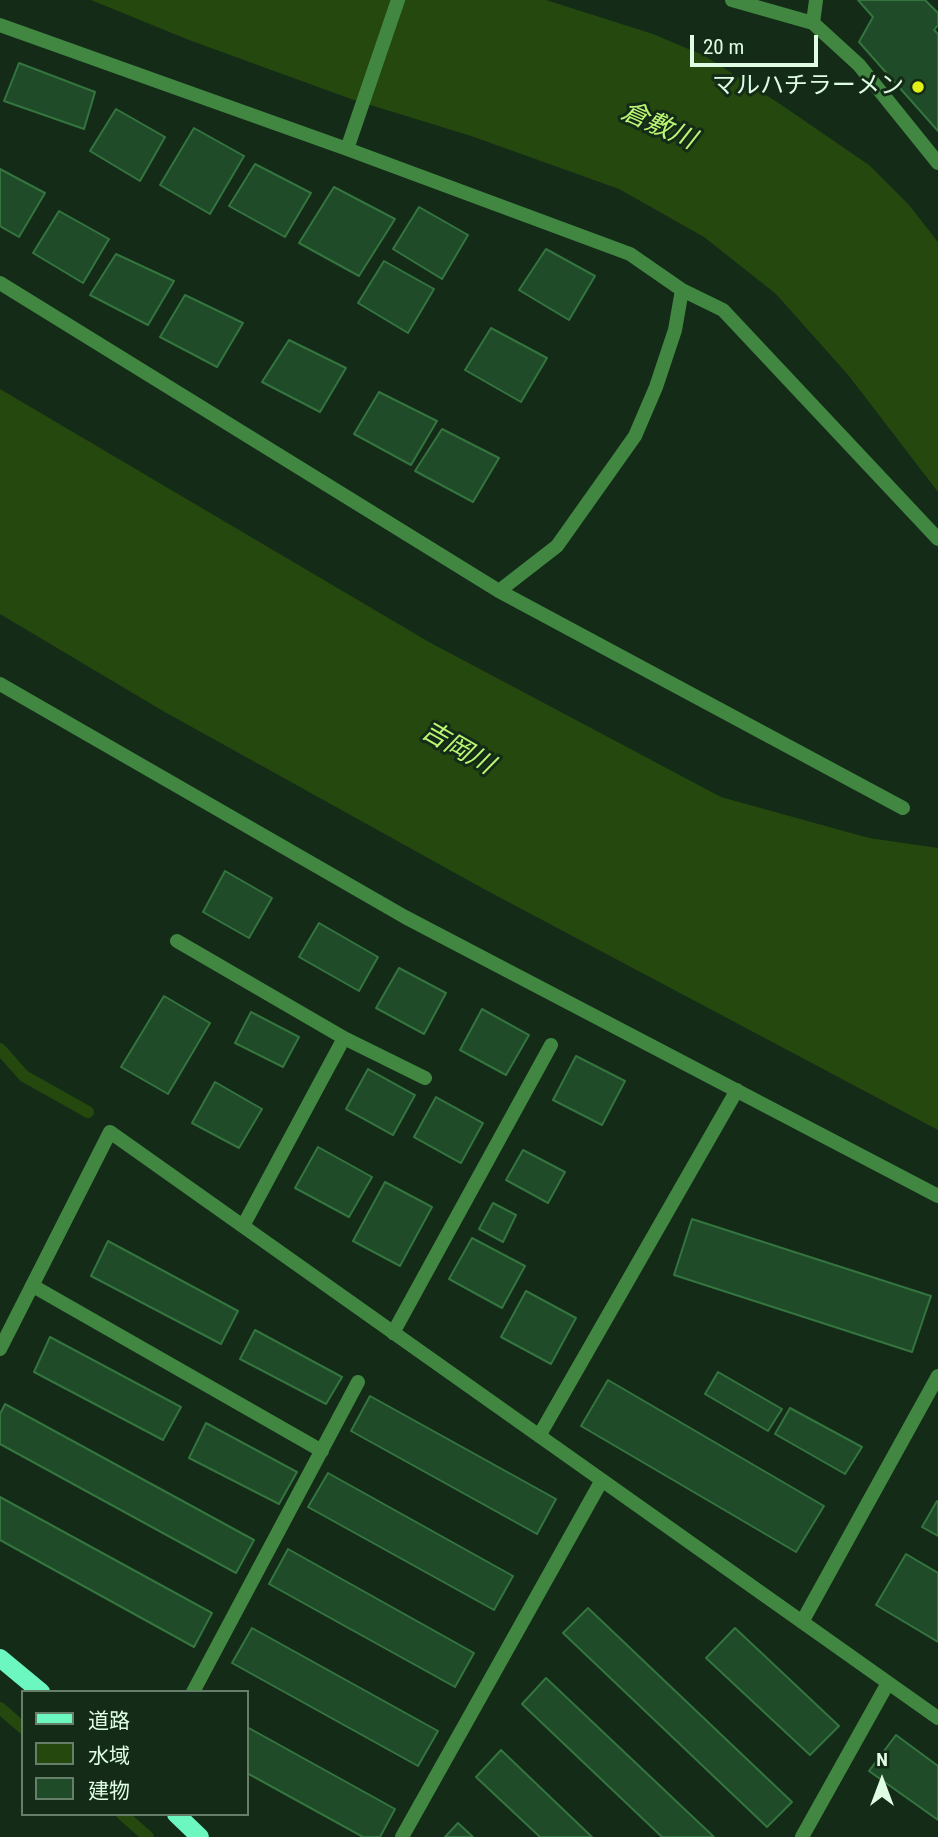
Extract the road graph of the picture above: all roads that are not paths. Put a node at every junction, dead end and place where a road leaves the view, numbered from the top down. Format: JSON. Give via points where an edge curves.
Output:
{"nodes":[{"id":1,"x":398,"y":0,"type":"edge"},
{"id":2,"x":732,"y":0,"type":"edge"},
{"id":3,"x":816,"y":0,"type":"edge"},
{"id":4,"x":813,"y":23,"type":"junction"},
{"id":5,"x":0,"y":25,"type":"edge"},
{"id":6,"x":349,"y":142,"type":"junction"},
{"id":7,"x":938,"y":163,"type":"edge"},
{"id":8,"x":0,"y":283,"type":"edge"},
{"id":9,"x":682,"y":290,"type":"junction"},
{"id":10,"x":938,"y":539,"type":"edge"},
{"id":11,"x":499,"y":591,"type":"junction"},
{"id":12,"x":0,"y":684,"type":"edge"},
{"id":13,"x":903,"y":808,"type":"dead end"},
{"id":14,"x":177,"y":941,"type":"dead end"},
{"id":15,"x":344,"y":1038,"type":"junction"},
{"id":16,"x":551,"y":1045,"type":"dead end"},
{"id":17,"x":425,"y":1078,"type":"dead end"},
{"id":18,"x":737,"y":1090,"type":"junction"},
{"id":19,"x":938,"y":1196,"type":"edge"},
{"id":20,"x":243,"y":1226,"type":"junction"},
{"id":21,"x":33,"y":1286,"type":"junction"},
{"id":22,"x":393,"y":1332,"type":"junction"},
{"id":23,"x":0,"y":1349,"type":"edge"},
{"id":24,"x":938,"y":1376,"type":"edge"},
{"id":25,"x":358,"y":1382,"type":"dead end"},
{"id":26,"x":539,"y":1436,"type":"junction"},
{"id":27,"x":322,"y":1451,"type":"junction"},
{"id":28,"x":602,"y":1480,"type":"junction"},
{"id":29,"x":802,"y":1622,"type":"junction"},
{"id":30,"x":0,"y":1658,"type":"edge"},
{"id":31,"x":888,"y":1683,"type":"junction"},
{"id":32,"x":39,"y":1690,"type":"edge"},
{"id":33,"x":194,"y":1690,"type":"edge"},
{"id":34,"x":938,"y":1718,"type":"edge"},
{"id":35,"x":178,"y":1816,"type":"edge"},
{"id":36,"x":200,"y":1837,"type":"edge"},
{"id":37,"x":401,"y":1837,"type":"edge"},
{"id":38,"x":802,"y":1837,"type":"edge"}],
"edges":[{"from":1,"to":6,"type":"street"},
{"from":2,"to":4,"type":"street"},
{"from":3,"to":4,"type":"street"},
{"from":4,"to":7,"type":"street","via":[[859,65]]},
{"from":5,"to":6,"type":"street"},
{"from":6,"to":9,"type":"street","via":[[630,254]]},
{"from":8,"to":11,"type":"street"},
{"from":9,"to":10,"type":"street","via":[[723,310]]},
{"from":9,"to":11,"type":"street","via":[[675,330],[635,436],[557,546]]},
{"from":11,"to":13,"type":"street"},
{"from":12,"to":18,"type":"street","via":[[405,917]]},
{"from":14,"to":15,"type":"street"},
{"from":15,"to":17,"type":"street"},
{"from":15,"to":20,"type":"street"},
{"from":16,"to":22,"type":"street"},
{"from":18,"to":19,"type":"street"},
{"from":18,"to":26,"type":"street"},
{"from":20,"to":21,"type":"street","via":[[110,1132]]},
{"from":20,"to":22,"type":"street"},
{"from":21,"to":23,"type":"street"},
{"from":21,"to":27,"type":"street"},
{"from":22,"to":26,"type":"street"},
{"from":24,"to":29,"type":"street"},
{"from":25,"to":27,"type":"street"},
{"from":26,"to":28,"type":"street"},
{"from":27,"to":33,"type":"street"},
{"from":28,"to":29,"type":"street"},
{"from":28,"to":37,"type":"street"},
{"from":29,"to":31,"type":"street"},
{"from":30,"to":32,"type":"main road"},
{"from":31,"to":34,"type":"street"},
{"from":31,"to":38,"type":"street"},
{"from":35,"to":36,"type":"main road"}]}
